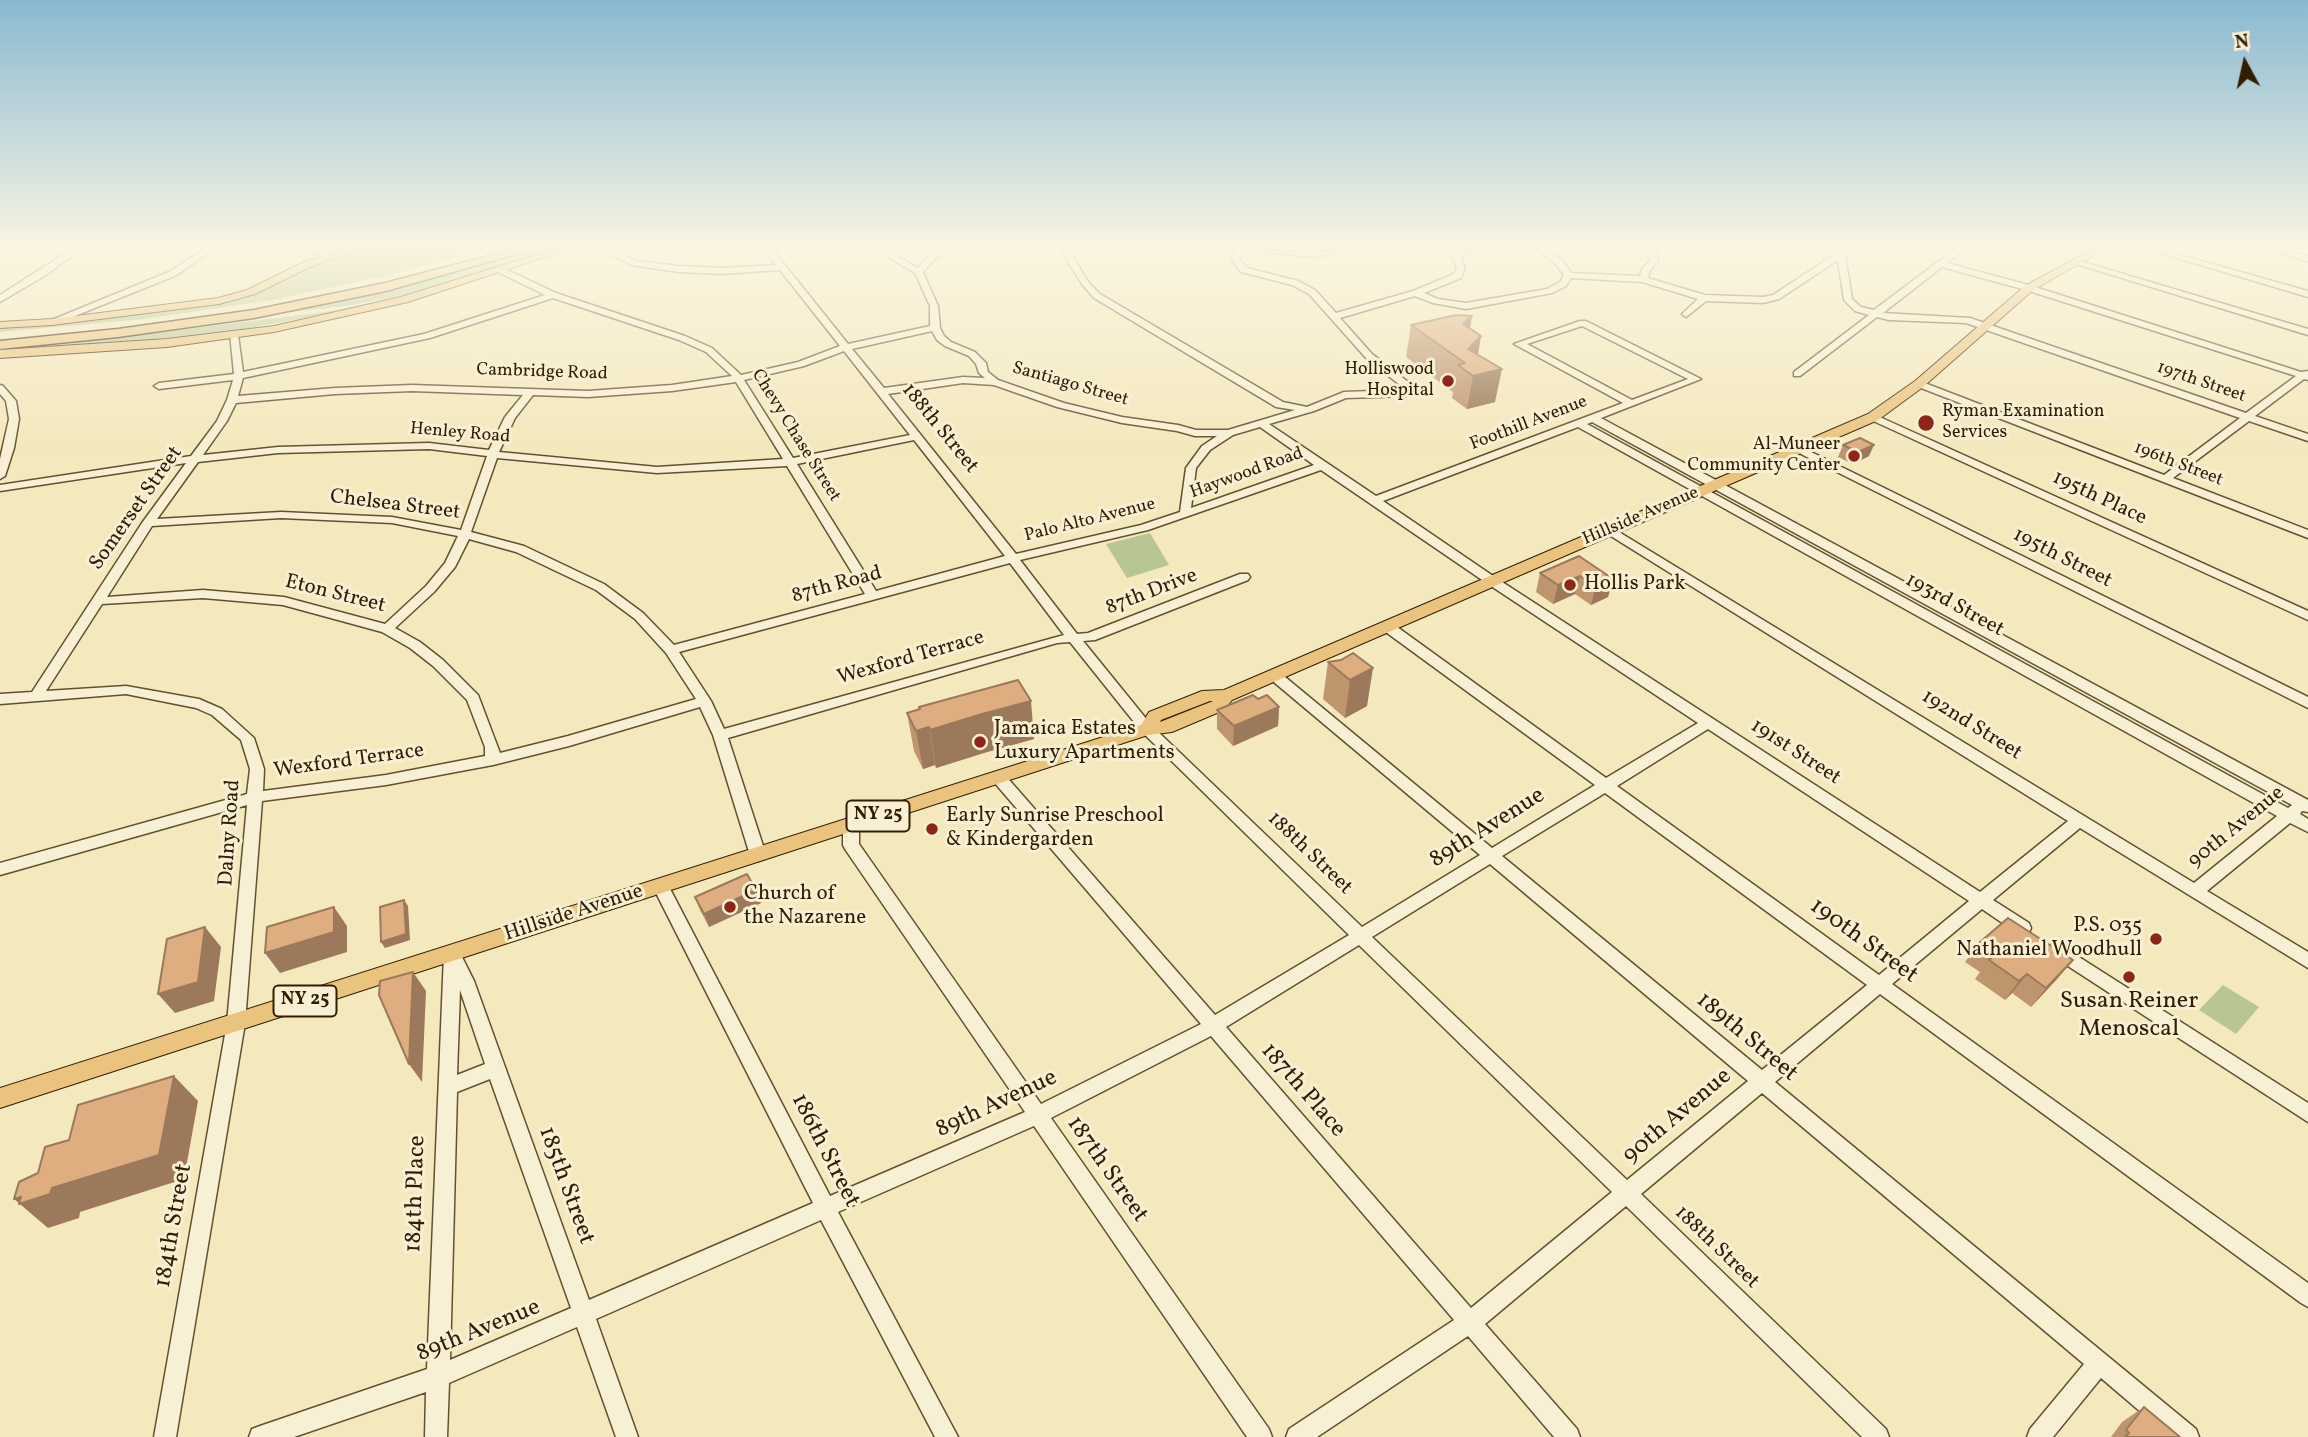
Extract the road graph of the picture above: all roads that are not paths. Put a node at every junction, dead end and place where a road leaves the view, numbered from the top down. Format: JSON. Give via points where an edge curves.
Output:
{"nodes":[{"id":1,"x":76,"y":316,"type":"edge"},
{"id":2,"x":189,"y":316,"type":"edge"},
{"id":3,"x":236,"y":316,"type":"edge"},
{"id":4,"x":267,"y":316,"type":"edge"},
{"id":5,"x":334,"y":316,"type":"edge"},
{"id":6,"x":487,"y":316,"type":"edge"},
{"id":7,"x":616,"y":316,"type":"edge"},
{"id":8,"x":820,"y":316,"type":"edge"},
{"id":9,"x":934,"y":316,"type":"edge"},
{"id":10,"x":1131,"y":316,"type":"edge"},
{"id":11,"x":1335,"y":316,"type":"edge"},
{"id":12,"x":1871,"y":316,"type":"edge"},
{"id":13,"x":1884,"y":316,"type":"edge"},
{"id":14,"x":1996,"y":316,"type":"edge"},
{"id":15,"x":2118,"y":316,"type":"edge"},
{"id":16,"x":2256,"y":316,"type":"edge"},
{"id":17,"x":0,"y":325,"type":"edge"},
{"id":18,"x":182,"y":325,"type":"junction"},
{"id":19,"x":1984,"y":326,"type":"junction"},
{"id":20,"x":935,"y":328,"type":"junction"},
{"id":21,"x":2308,"y":332,"type":"edge"},
{"id":22,"x":233,"y":335,"type":"junction"},
{"id":23,"x":0,"y":336,"type":"edge"},
{"id":24,"x":0,"y":345,"type":"edge"},
{"id":25,"x":846,"y":349,"type":"junction"},
{"id":26,"x":0,"y":354,"type":"edge"},
{"id":27,"x":982,"y":369,"type":"junction"},
{"id":28,"x":1797,"y":374,"type":"dead end"},
{"id":29,"x":2306,"y":375,"type":"edge"},
{"id":30,"x":239,"y":376,"type":"junction"},
{"id":31,"x":740,"y":378,"type":"junction"},
{"id":32,"x":963,"y":380,"type":"junction"},
{"id":33,"x":995,"y":382,"type":"junction"},
{"id":34,"x":1919,"y":384,"type":"junction"},
{"id":35,"x":159,"y":386,"type":"dead end"},
{"id":36,"x":0,"y":388,"type":"edge"},
{"id":37,"x":530,"y":392,"type":"junction"},
{"id":38,"x":880,"y":392,"type":"junction"},
{"id":39,"x":232,"y":400,"type":"junction"},
{"id":40,"x":1632,"y":404,"type":"junction"},
{"id":41,"x":1280,"y":405,"type":"junction"},
{"id":42,"x":1310,"y":409,"type":"junction"},
{"id":43,"x":1873,"y":417,"type":"junction"},
{"id":44,"x":2248,"y":417,"type":"junction"},
{"id":45,"x":1280,"y":419,"type":"junction"},
{"id":46,"x":1586,"y":421,"type":"junction"},
{"id":47,"x":1262,"y":424,"type":"junction"},
{"id":48,"x":1195,"y":433,"type":"junction"},
{"id":49,"x":1229,"y":433,"type":"junction"},
{"id":50,"x":916,"y":438,"type":"junction"},
{"id":51,"x":2308,"y":438,"type":"edge"},
{"id":52,"x":1206,"y":448,"type":"junction"},
{"id":53,"x":1649,"y":448,"type":"junction"},
{"id":54,"x":1799,"y":449,"type":"junction"},
{"id":55,"x":493,"y":453,"type":"junction"},
{"id":56,"x":1635,"y":453,"type":"junction"},
{"id":57,"x":198,"y":458,"type":"junction"},
{"id":58,"x":792,"y":462,"type":"junction"},
{"id":59,"x":1321,"y":466,"type":"junction"},
{"id":60,"x":0,"y":476,"type":"edge"},
{"id":61,"x":2165,"y":479,"type":"junction"},
{"id":62,"x":1717,"y":484,"type":"junction"},
{"id":63,"x":0,"y":488,"type":"edge"},
{"id":64,"x":1703,"y":491,"type":"junction"},
{"id":65,"x":1374,"y":501,"type":"junction"},
{"id":66,"x":1185,"y":514,"type":"junction"},
{"id":67,"x":148,"y":523,"type":"junction"},
{"id":68,"x":1610,"y":531,"type":"junction"},
{"id":69,"x":465,"y":534,"type":"junction"},
{"id":70,"x":2308,"y":534,"type":"edge"},
{"id":71,"x":1817,"y":539,"type":"junction"},
{"id":72,"x":1803,"y":546,"type":"junction"},
{"id":73,"x":1013,"y":558,"type":"junction"},
{"id":74,"x":1244,"y":577,"type":"dead end"},
{"id":75,"x":1492,"y":581,"type":"junction"},
{"id":76,"x":1919,"y":594,"type":"junction"},
{"id":77,"x":873,"y":596,"type":"junction"},
{"id":78,"x":96,"y":601,"type":"junction"},
{"id":79,"x":1905,"y":603,"type":"junction"},
{"id":80,"x":2308,"y":616,"type":"edge"},
{"id":81,"x":1388,"y":627,"type":"junction"},
{"id":82,"x":387,"y":629,"type":"junction"},
{"id":83,"x":1073,"y":638,"type":"junction"},
{"id":84,"x":671,"y":650,"type":"junction"},
{"id":85,"x":2035,"y":657,"type":"junction"},
{"id":86,"x":2021,"y":667,"type":"junction"},
{"id":87,"x":1274,"y":675,"type":"junction"},
{"id":88,"x":36,"y":695,"type":"junction"},
{"id":89,"x":0,"y":699,"type":"edge"},
{"id":90,"x":704,"y":701,"type":"junction"},
{"id":91,"x":2308,"y":703,"type":"edge"},
{"id":92,"x":1708,"y":723,"type":"junction"},
{"id":93,"x":2155,"y":723,"type":"junction"},
{"id":94,"x":1147,"y":729,"type":"junction"},
{"id":95,"x":2141,"y":733,"type":"junction"},
{"id":96,"x":720,"y":735,"type":"junction"},
{"id":97,"x":493,"y":760,"type":"junction"},
{"id":98,"x":999,"y":778,"type":"junction"},
{"id":99,"x":1606,"y":785,"type":"junction"},
{"id":100,"x":255,"y":797,"type":"junction"},
{"id":101,"x":2306,"y":803,"type":"edge"},
{"id":102,"x":2289,"y":815,"type":"junction"},
{"id":103,"x":2079,"y":820,"type":"junction"},
{"id":104,"x":851,"y":824,"type":"junction"},
{"id":105,"x":2308,"y":825,"type":"edge"},
{"id":106,"x":758,"y":855,"type":"junction"},
{"id":107,"x":1489,"y":856,"type":"junction"},
{"id":108,"x":0,"y":869,"type":"edge"},
{"id":109,"x":661,"y":887,"type":"junction"},
{"id":110,"x":2195,"y":891,"type":"junction"},
{"id":111,"x":1981,"y":901,"type":"junction"},
{"id":112,"x":1360,"y":936,"type":"junction"},
{"id":113,"x":452,"y":954,"type":"junction"},
{"id":114,"x":2308,"y":961,"type":"edge"},
{"id":115,"x":1879,"y":984,"type":"junction"},
{"id":116,"x":236,"y":1023,"type":"junction"},
{"id":117,"x":1213,"y":1026,"type":"junction"},
{"id":118,"x":494,"y":1069,"type":"junction"},
{"id":119,"x":1761,"y":1082,"type":"junction"},
{"id":120,"x":447,"y":1087,"type":"junction"},
{"id":121,"x":0,"y":1098,"type":"edge"},
{"id":122,"x":2308,"y":1112,"type":"edge"},
{"id":123,"x":1038,"y":1115,"type":"junction"},
{"id":124,"x":1626,"y":1194,"type":"junction"},
{"id":125,"x":826,"y":1209,"type":"junction"},
{"id":126,"x":2308,"y":1296,"type":"edge"},
{"id":127,"x":584,"y":1314,"type":"junction"},
{"id":128,"x":1470,"y":1322,"type":"junction"},
{"id":129,"x":2099,"y":1363,"type":"junction"},
{"id":130,"x":437,"y":1377,"type":"junction"},
{"id":131,"x":165,"y":1437,"type":"edge"},
{"id":132,"x":260,"y":1437,"type":"edge"},
{"id":133,"x":436,"y":1437,"type":"edge"},
{"id":134,"x":626,"y":1437,"type":"edge"},
{"id":135,"x":947,"y":1437,"type":"edge"},
{"id":136,"x":1261,"y":1437,"type":"edge"},
{"id":137,"x":1297,"y":1437,"type":"edge"},
{"id":138,"x":1569,"y":1437,"type":"edge"},
{"id":139,"x":1878,"y":1437,"type":"edge"},
{"id":140,"x":2038,"y":1437,"type":"edge"},
{"id":141,"x":2188,"y":1437,"type":"edge"}],
"edges":[{"from":1,"to":17,"type":"main road"},
{"from":2,"to":23,"type":"highway"},
{"from":3,"to":18,"type":"highway"},
{"from":4,"to":18,"type":"highway"},
{"from":5,"to":22,"type":"main road"},
{"from":6,"to":30,"type":"street","via":[[427,335]]},
{"from":7,"to":31,"type":"street","name":"Chevy Chase Street","via":[[709,350]]},
{"from":8,"to":25,"type":"street","name":"188th Street"},
{"from":9,"to":20,"type":"street"},
{"from":10,"to":41,"type":"street"},
{"from":11,"to":42,"type":"street","name":"Palo Alto Avenue","via":[[1369,356],[1405,384],[1408,393],[1343,395]]},
{"from":12,"to":28,"type":"street"},
{"from":13,"to":19,"type":"street","name":"197th Street","via":[[1957,318]]},
{"from":14,"to":19,"type":"main road","name":"Hillside Avenue","number":"NY 25"},
{"from":15,"to":29,"type":"street"},
{"from":16,"to":21,"type":"street"},
{"from":18,"to":24,"type":"highway"},
{"from":19,"to":34,"type":"main road","name":"Hillside Avenue","number":"NY 25"},
{"from":19,"to":44,"type":"street","name":"197th Street"},
{"from":20,"to":25,"type":"street","name":"Cambridge Road"},
{"from":20,"to":27,"type":"street","name":"Santiago Street","via":[[948,344],[972,354]]},
{"from":22,"to":26,"type":"main road"},
{"from":22,"to":30,"type":"street","name":"Somerset Street"},
{"from":25,"to":31,"type":"street","name":"Cambridge Road"},
{"from":25,"to":38,"type":"street","name":"188th Street"},
{"from":27,"to":32,"type":"street","name":"Santiago Street"},
{"from":27,"to":33,"type":"street","name":"Santiago Street"},
{"from":29,"to":44,"type":"street"},
{"from":30,"to":35,"type":"street"},
{"from":30,"to":39,"type":"street","name":"Somerset Street"},
{"from":31,"to":37,"type":"street","name":"Cambridge Road","via":[[638,391]]},
{"from":31,"to":58,"type":"street","name":"Chevy Chase Street"},
{"from":32,"to":33,"type":"street"},
{"from":32,"to":38,"type":"street"},
{"from":33,"to":48,"type":"street","name":"Santiago Street","via":[[1061,405]]},
{"from":34,"to":43,"type":"main road","name":"Hillside Avenue","number":"NY 25"},
{"from":34,"to":61,"type":"street","name":"196th Street"},
{"from":36,"to":60,"type":"street","via":[[11,401],[14,419]]},
{"from":37,"to":39,"type":"street","name":"Cambridge Road","via":[[412,388]]},
{"from":37,"to":55,"type":"street","via":[[510,417]]},
{"from":38,"to":50,"type":"street","name":"188th Street"},
{"from":39,"to":57,"type":"street","name":"Somerset Street"},
{"from":40,"to":40,"type":"street","name":"Foothill Avenue","via":[[1696,379],[1583,323],[1519,344]]},
{"from":40,"to":46,"type":"street","name":"Foothill Avenue"},
{"from":41,"to":42,"type":"street"},
{"from":41,"to":45,"type":"street"},
{"from":42,"to":45,"type":"street","name":"Palo Alto Avenue"},
{"from":43,"to":54,"type":"main road","name":"Hillside Avenue","number":"NY 25"},
{"from":43,"to":80,"type":"street","name":"195th Place"},
{"from":44,"to":51,"type":"street","name":"197th Street"},
{"from":44,"to":61,"type":"street"},
{"from":45,"to":47,"type":"street","name":"Palo Alto Avenue"},
{"from":46,"to":53,"type":"street","name":"193rd Street"},
{"from":46,"to":56,"type":"street","name":"193rd Street"},
{"from":46,"to":65,"type":"street","name":"Foothill Avenue"},
{"from":47,"to":49,"type":"street","name":"Palo Alto Avenue"},
{"from":47,"to":59,"type":"street","name":"191st Street"},
{"from":48,"to":49,"type":"street","name":"Santiago Street"},
{"from":48,"to":52,"type":"street"},
{"from":49,"to":52,"type":"street","name":"Palo Alto Avenue"},
{"from":50,"to":58,"type":"street","name":"Henley Road"},
{"from":50,"to":73,"type":"street","name":"188th Street"},
{"from":52,"to":66,"type":"street","name":"Palo Alto Avenue","via":[[1191,468]]},
{"from":53,"to":56,"type":"street"},
{"from":53,"to":62,"type":"street","name":"193rd Street"},
{"from":54,"to":62,"type":"main road","name":"Hillside Avenue","number":"NY 25"},
{"from":54,"to":91,"type":"street","name":"195th Street"},
{"from":55,"to":57,"type":"street","name":"Henley Road","via":[[365,446]]},
{"from":55,"to":58,"type":"street","name":"Henley Road","via":[[657,470]]},
{"from":55,"to":69,"type":"street"},
{"from":56,"to":64,"type":"street","name":"193rd Street"},
{"from":57,"to":63,"type":"street","name":"Henley Road"},
{"from":57,"to":67,"type":"street","name":"Somerset Street"},
{"from":58,"to":77,"type":"street","name":"Chevy Chase Street"},
{"from":59,"to":65,"type":"street","name":"191st Street"},
{"from":59,"to":66,"type":"street","name":"Haywood Road"},
{"from":61,"to":70,"type":"street","name":"196th Street"},
{"from":62,"to":64,"type":"main road","name":"Hillside Avenue","number":"NY 25"},
{"from":62,"to":71,"type":"street","name":"193rd Street"},
{"from":64,"to":68,"type":"main road","name":"Hillside Avenue","number":"NY 25"},
{"from":64,"to":72,"type":"street","name":"193rd Street"},
{"from":65,"to":75,"type":"street","name":"191st Street"},
{"from":66,"to":73,"type":"street","name":"Palo Alto Avenue"},
{"from":67,"to":69,"type":"street","name":"Chelsea Street","via":[[320,515],[392,520]]},
{"from":67,"to":78,"type":"street","name":"Somerset Street"},
{"from":68,"to":75,"type":"main road","name":"Hillside Avenue","number":"NY 25"},
{"from":68,"to":103,"type":"street","name":"192nd Street"},
{"from":69,"to":82,"type":"street","via":[[440,579]]},
{"from":69,"to":84,"type":"street","name":"Chelsea Street","via":[[520,549],[600,587],[639,616]]},
{"from":71,"to":72,"type":"street"},
{"from":71,"to":76,"type":"street","name":"193rd Street"},
{"from":72,"to":79,"type":"street","name":"193rd Street"},
{"from":73,"to":77,"type":"street","name":"87th Road"},
{"from":73,"to":83,"type":"street","name":"188th Street"},
{"from":74,"to":83,"type":"street","name":"87th Drive","via":[[1090,638]]},
{"from":75,"to":81,"type":"main road","name":"Hillside Avenue","number":"NY 25"},
{"from":75,"to":92,"type":"street","name":"191st Street"},
{"from":76,"to":79,"type":"street"},
{"from":76,"to":85,"type":"street","name":"193rd Street"},
{"from":77,"to":84,"type":"street","name":"87th Road"},
{"from":78,"to":82,"type":"street","name":"Eton Street","via":[[203,594],[284,601]]},
{"from":78,"to":88,"type":"street","name":"Somerset Street"},
{"from":79,"to":86,"type":"street","name":"193rd Street"},
{"from":81,"to":87,"type":"main road","name":"Hillside Avenue","number":"NY 25"},
{"from":81,"to":99,"type":"street","name":"190th Street"},
{"from":82,"to":97,"type":"street","name":"Eton Street","via":[[438,663],[473,698]]},
{"from":83,"to":94,"type":"street","name":"188th Street"},
{"from":83,"to":96,"type":"street","name":"Wexford Terrace","via":[[1056,639]]},
{"from":84,"to":90,"type":"street","name":"Chelsea Street"},
{"from":85,"to":86,"type":"street"},
{"from":85,"to":93,"type":"street","name":"193rd Street"},
{"from":86,"to":95,"type":"street","name":"193rd Street"},
{"from":87,"to":94,"type":"main road","name":"Hillside Avenue","number":"NY 25","via":[[1226,696],[1218,706],[1194,717],[1166,728]]},
{"from":87,"to":107,"type":"street","name":"189th Street"},
{"from":88,"to":89,"type":"street","name":"Dalny Road"},
{"from":88,"to":100,"type":"street","name":"Dalny Road","via":[[126,690],[208,708],[247,738],[257,769]]},
{"from":90,"to":96,"type":"street","name":"Chelsea Street"},
{"from":90,"to":97,"type":"street","name":"Wexford Terrace"},
{"from":92,"to":99,"type":"street","name":"89th Avenue"},
{"from":92,"to":111,"type":"street","name":"191st Street"},
{"from":93,"to":95,"type":"street"},
{"from":93,"to":101,"type":"street","name":"193rd Street"},
{"from":94,"to":98,"type":"main road","name":"Hillside Avenue","number":"NY 25"},
{"from":94,"to":112,"type":"street","name":"188th Street"},
{"from":95,"to":102,"type":"street","name":"193rd Street"},
{"from":96,"to":106,"type":"street","name":"Chelsea Street"},
{"from":97,"to":100,"type":"street","name":"Wexford Terrace"},
{"from":98,"to":104,"type":"main road","name":"Hillside Avenue","number":"NY 25"},
{"from":98,"to":117,"type":"street","name":"187th Place"},
{"from":99,"to":107,"type":"street","name":"89th Avenue"},
{"from":99,"to":115,"type":"street","name":"190th Street"},
{"from":100,"to":108,"type":"street","name":"Wexford Terrace"},
{"from":100,"to":116,"type":"street","name":"Dalny Road"},
{"from":101,"to":102,"type":"street","name":"90th Avenue"},
{"from":102,"to":105,"type":"street","name":"193rd Street"},
{"from":102,"to":110,"type":"street","name":"90th Avenue"},
{"from":103,"to":110,"type":"street","name":"192nd Street"},
{"from":103,"to":111,"type":"street","name":"90th Avenue"},
{"from":104,"to":106,"type":"main road","name":"Hillside Avenue","number":"NY 25"},
{"from":104,"to":123,"type":"street","name":"187th Street","via":[[851,845]]},
{"from":106,"to":109,"type":"main road","name":"Hillside Avenue","number":"NY 25"},
{"from":107,"to":112,"type":"street","name":"89th Avenue"},
{"from":107,"to":119,"type":"street","name":"189th Street"},
{"from":109,"to":113,"type":"main road","name":"Hillside Avenue","number":"NY 25"},
{"from":109,"to":125,"type":"street","name":"186th Street"},
{"from":110,"to":114,"type":"street","name":"192nd Street"},
{"from":111,"to":115,"type":"street","name":"90th Avenue"},
{"from":111,"to":122,"type":"street","name":"191st Street"},
{"from":112,"to":117,"type":"street","name":"89th Avenue"},
{"from":112,"to":124,"type":"street","name":"188th Street"},
{"from":113,"to":116,"type":"main road","name":"Hillside Avenue","number":"NY 25"},
{"from":113,"to":118,"type":"street","name":"185th Street"},
{"from":113,"to":120,"type":"street","name":"184th Place"},
{"from":115,"to":119,"type":"street","name":"90th Avenue"},
{"from":115,"to":126,"type":"street","name":"190th Street"},
{"from":116,"to":121,"type":"main road","name":"Hillside Avenue","number":"NY 25"},
{"from":116,"to":131,"type":"street","name":"184th Street"},
{"from":117,"to":123,"type":"street","name":"89th Avenue"},
{"from":117,"to":128,"type":"street","name":"187th Place"},
{"from":118,"to":120,"type":"street"},
{"from":118,"to":127,"type":"street","name":"185th Street"},
{"from":119,"to":124,"type":"street","name":"90th Avenue"},
{"from":119,"to":129,"type":"street","name":"189th Street"},
{"from":120,"to":130,"type":"street","name":"184th Place"},
{"from":123,"to":125,"type":"street","name":"89th Avenue"},
{"from":123,"to":136,"type":"street","name":"187th Street"},
{"from":124,"to":128,"type":"street","name":"90th Avenue"},
{"from":124,"to":139,"type":"street","name":"188th Street"},
{"from":125,"to":127,"type":"street","name":"89th Avenue"},
{"from":125,"to":135,"type":"street","name":"186th Street"},
{"from":127,"to":130,"type":"street","name":"89th Avenue"},
{"from":127,"to":134,"type":"street","name":"185th Street"},
{"from":128,"to":137,"type":"street","name":"90th Avenue"},
{"from":128,"to":138,"type":"street","name":"187th Place"},
{"from":129,"to":140,"type":"street"},
{"from":129,"to":141,"type":"street","name":"189th Street"},
{"from":130,"to":132,"type":"street","name":"89th Avenue"},
{"from":130,"to":133,"type":"street","name":"184th Place"}]}
